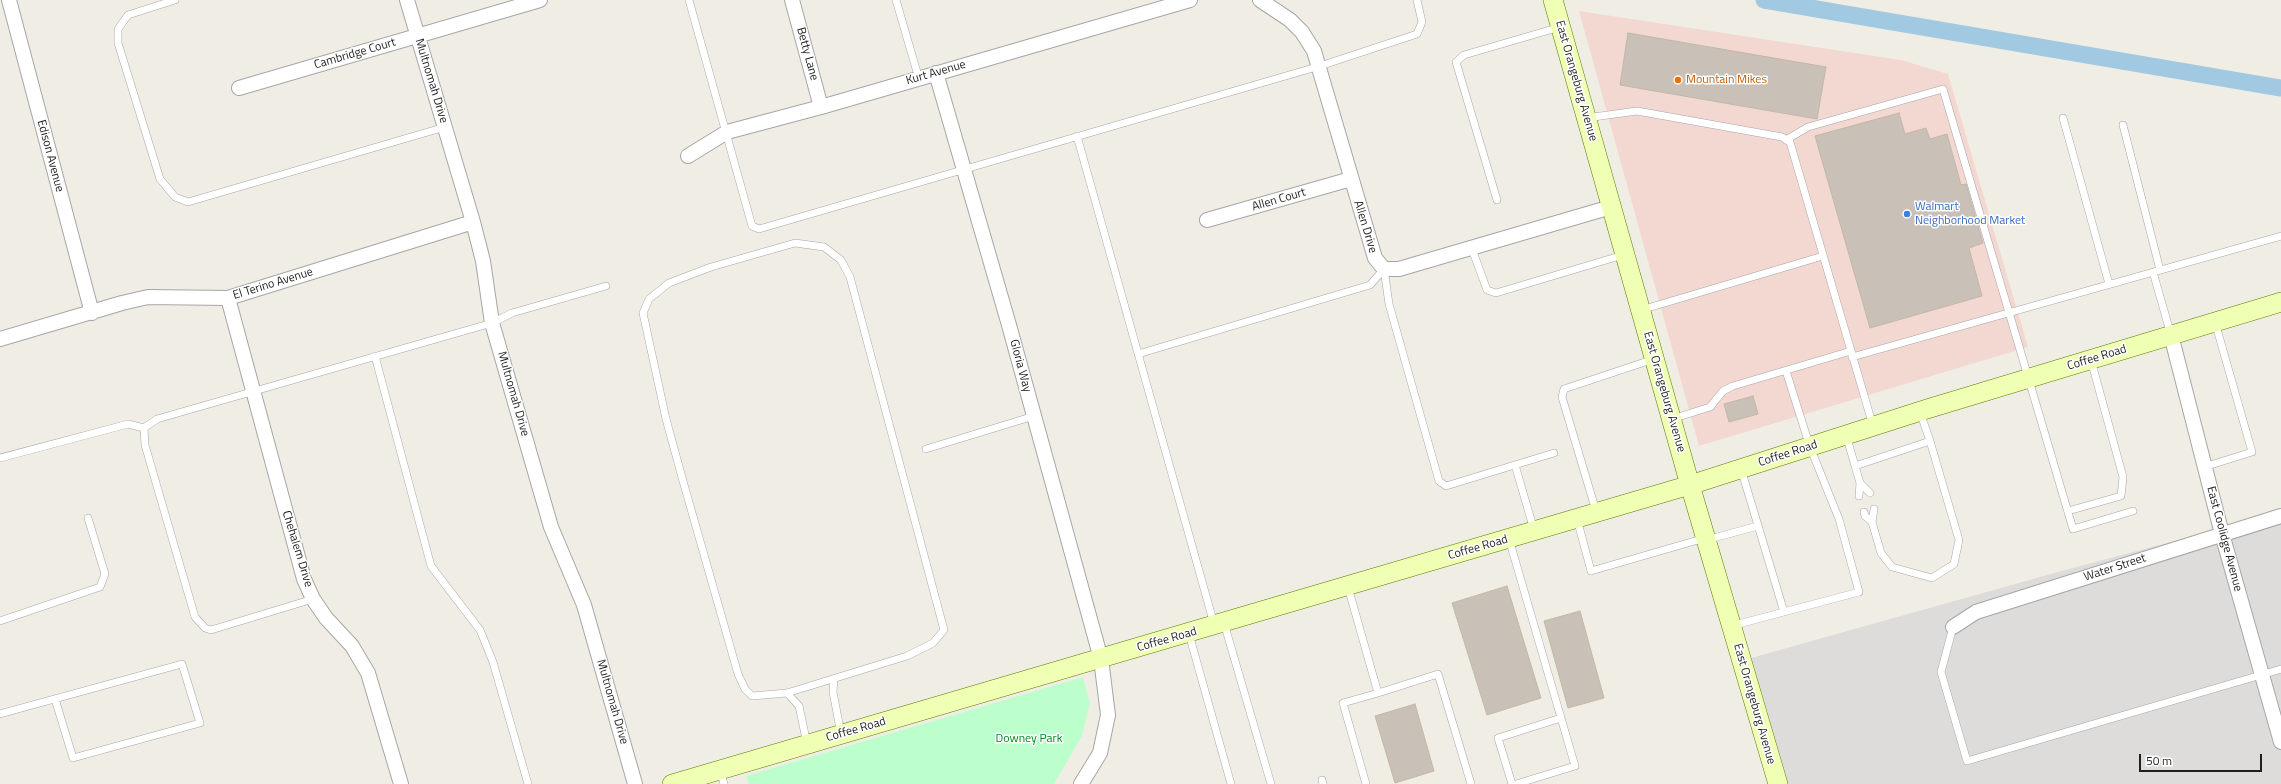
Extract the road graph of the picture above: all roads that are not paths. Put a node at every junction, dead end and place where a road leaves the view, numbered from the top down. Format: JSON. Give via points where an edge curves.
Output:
{"nodes":[{"id":1,"x":9,"y":0,"type":"edge"},
{"id":2,"x":174,"y":0,"type":"edge"},
{"id":3,"x":407,"y":0,"type":"edge"},
{"id":4,"x":540,"y":0,"type":"edge"},
{"id":5,"x":689,"y":0,"type":"edge"},
{"id":6,"x":792,"y":0,"type":"edge"},
{"id":7,"x":896,"y":0,"type":"edge"},
{"id":8,"x":1190,"y":0,"type":"edge"},
{"id":9,"x":1260,"y":0,"type":"edge"},
{"id":10,"x":1417,"y":0,"type":"edge"},
{"id":11,"x":1553,"y":0,"type":"edge"},
{"id":12,"x":1560,"y":27,"type":"junction"},
{"id":13,"x":417,"y":36,"type":"junction"},
{"id":14,"x":1320,"y":66,"type":"junction"},
{"id":15,"x":936,"y":73,"type":"junction"},
{"id":16,"x":918,"y":79,"type":"junction"},
{"id":17,"x":239,"y":88,"type":"dead end"},
{"id":18,"x":821,"y":107,"type":"junction"},
{"id":19,"x":1586,"y":118,"type":"junction"},
{"id":20,"x":2063,"y":118,"type":"dead end"},
{"id":21,"x":2123,"y":125,"type":"dead end"},
{"id":22,"x":445,"y":127,"type":"junction"},
{"id":23,"x":727,"y":132,"type":"junction"},
{"id":24,"x":1077,"y":136,"type":"junction"},
{"id":25,"x":1786,"y":140,"type":"junction"},
{"id":26,"x":688,"y":156,"type":"dead end"},
{"id":27,"x":965,"y":169,"type":"junction"},
{"id":28,"x":1350,"y":179,"type":"junction"},
{"id":29,"x":1497,"y":200,"type":"dead end"},
{"id":30,"x":1611,"y":207,"type":"junction"},
{"id":31,"x":1207,"y":220,"type":"dead end"},
{"id":32,"x":474,"y":222,"type":"junction"},
{"id":33,"x":2281,"y":236,"type":"edge"},
{"id":34,"x":1472,"y":249,"type":"junction"},
{"id":35,"x":1625,"y":255,"type":"junction"},
{"id":36,"x":1823,"y":256,"type":"junction"},
{"id":37,"x":1384,"y":269,"type":"junction"},
{"id":38,"x":2157,"y":271,"type":"junction"},
{"id":39,"x":2109,"y":284,"type":"junction"},
{"id":40,"x":606,"y":286,"type":"dead end"},
{"id":41,"x":228,"y":298,"type":"junction"},
{"id":42,"x":2281,"y":302,"type":"edge"},
{"id":43,"x":1640,"y":310,"type":"junction"},
{"id":44,"x":2009,"y":312,"type":"junction"},
{"id":45,"x":92,"y":313,"type":"junction"},
{"id":46,"x":2215,"y":322,"type":"junction"},
{"id":47,"x":492,"y":323,"type":"junction"},
{"id":48,"x":2171,"y":335,"type":"junction"},
{"id":49,"x":0,"y":339,"type":"edge"},
{"id":50,"x":1138,"y":354,"type":"junction"},
{"id":51,"x":1852,"y":354,"type":"junction"},
{"id":52,"x":375,"y":356,"type":"junction"},
{"id":53,"x":1654,"y":359,"type":"junction"},
{"id":54,"x":2091,"y":360,"type":"junction"},
{"id":55,"x":1786,"y":371,"type":"junction"},
{"id":56,"x":2029,"y":378,"type":"junction"},
{"id":57,"x":253,"y":392,"type":"junction"},
{"id":58,"x":1920,"y":412,"type":"junction"},
{"id":59,"x":1034,"y":416,"type":"junction"},
{"id":60,"x":1671,"y":419,"type":"junction"},
{"id":61,"x":1873,"y":427,"type":"junction"},
{"id":62,"x":144,"y":428,"type":"junction"},
{"id":63,"x":1846,"y":435,"type":"junction"},
{"id":64,"x":1930,"y":441,"type":"junction"},
{"id":65,"x":1810,"y":447,"type":"junction"},
{"id":66,"x":926,"y":449,"type":"dead end"},
{"id":67,"x":1554,"y":453,"type":"dead end"},
{"id":68,"x":0,"y":458,"type":"edge"},
{"id":69,"x":1515,"y":465,"type":"junction"},
{"id":70,"x":1855,"y":466,"type":"junction"},
{"id":71,"x":2204,"y":467,"type":"junction"},
{"id":72,"x":1741,"y":469,"type":"junction"},
{"id":73,"x":1860,"y":484,"type":"junction"},
{"id":74,"x":1690,"y":485,"type":"junction"},
{"id":75,"x":1870,"y":493,"type":"dead end"},
{"id":76,"x":1859,"y":496,"type":"dead end"},
{"id":77,"x":1874,"y":509,"type":"dead end"},
{"id":78,"x":2068,"y":511,"type":"junction"},
{"id":79,"x":1864,"y":512,"type":"dead end"},
{"id":80,"x":2133,"y":512,"type":"dead end"},
{"id":81,"x":1596,"y":513,"type":"junction"},
{"id":82,"x":2281,"y":516,"type":"edge"},
{"id":83,"x":88,"y":518,"type":"dead end"},
{"id":84,"x":1577,"y":519,"type":"junction"},
{"id":85,"x":1872,"y":522,"type":"junction"},
{"id":86,"x":1758,"y":526,"type":"junction"},
{"id":87,"x":1534,"y":531,"type":"junction"},
{"id":88,"x":2222,"y":534,"type":"junction"},
{"id":89,"x":1509,"y":539,"type":"junction"},
{"id":90,"x":1706,"y":539,"type":"junction"},
{"id":91,"x":1348,"y":586,"type":"junction"},
{"id":92,"x":313,"y":599,"type":"junction"},
{"id":93,"x":1784,"y":612,"type":"junction"},
{"id":94,"x":0,"y":621,"type":"edge"},
{"id":95,"x":1220,"y":624,"type":"junction"},
{"id":96,"x":1731,"y":626,"type":"junction"},
{"id":97,"x":1953,"y":627,"type":"joint"},
{"id":98,"x":1189,"y":634,"type":"junction"},
{"id":99,"x":1101,"y":659,"type":"junction"},
{"id":100,"x":2281,"y":669,"type":"edge"},
{"id":101,"x":2261,"y":675,"type":"junction"},
{"id":102,"x":834,"y":679,"type":"junction"},
{"id":103,"x":787,"y":693,"type":"junction"},
{"id":104,"x":1378,"y":693,"type":"junction"},
{"id":105,"x":55,"y":699,"type":"junction"},
{"id":106,"x":0,"y":714,"type":"edge"},
{"id":107,"x":1561,"y":718,"type":"junction"},
{"id":108,"x":841,"y":735,"type":"junction"},
{"id":109,"x":2281,"y":742,"type":"edge"},
{"id":110,"x":807,"y":745,"type":"junction"},
{"id":111,"x":722,"y":777,"type":"edge"},
{"id":112,"x":401,"y":784,"type":"edge"},
{"id":113,"x":528,"y":784,"type":"edge"},
{"id":114,"x":635,"y":784,"type":"edge"},
{"id":115,"x":672,"y":784,"type":"edge"},
{"id":116,"x":1081,"y":784,"type":"edge"},
{"id":117,"x":1231,"y":784,"type":"edge"},
{"id":118,"x":1271,"y":784,"type":"edge"},
{"id":119,"x":1366,"y":784,"type":"edge"},
{"id":120,"x":1471,"y":784,"type":"edge"},
{"id":121,"x":1512,"y":784,"type":"edge"},
{"id":122,"x":1516,"y":784,"type":"edge"},
{"id":123,"x":1778,"y":784,"type":"edge"}],
"edges":[{"from":1,"to":45,"type":"street","name":"Edison Avenue"},
{"from":2,"to":22,"type":"lane","via":[[128,16],[118,29],[118,43],[160,179],[175,197],[188,202]]},
{"from":3,"to":13,"type":"street","name":"Multnomah Drive"},
{"from":4,"to":13,"type":"street","name":"Cambridge Court"},
{"from":5,"to":23,"type":"lane"},
{"from":6,"to":18,"type":"street","name":"Betty Lane"},
{"from":7,"to":16,"type":"lane"},
{"from":8,"to":15,"type":"street","name":"Kurt Avenue"},
{"from":9,"to":14,"type":"street","name":"Allen Drive","via":[[1290,20],[1302,32],[1314,50]]},
{"from":10,"to":14,"type":"lane","via":[[1422,22],[1417,34]]},
{"from":11,"to":12,"type":"main road","name":"East Orangeburg Avenue"},
{"from":12,"to":19,"type":"main road","name":"East Orangeburg Avenue"},
{"from":12,"to":29,"type":"lane","via":[[1464,55],[1456,62]]},
{"from":13,"to":17,"type":"street","name":"Cambridge Court"},
{"from":13,"to":22,"type":"street","name":"Multnomah Drive"},
{"from":14,"to":24,"type":"lane"},
{"from":14,"to":28,"type":"street","name":"Allen Drive"},
{"from":15,"to":16,"type":"street","name":"Kurt Avenue"},
{"from":15,"to":27,"type":"street","name":"Gloria Way"},
{"from":16,"to":18,"type":"street","name":"Kurt Avenue"},
{"from":18,"to":23,"type":"street","name":"Kurt Avenue"},
{"from":19,"to":25,"type":"lane","via":[[1637,111],[1782,137]]},
{"from":19,"to":30,"type":"main road","name":"East Orangeburg Avenue"},
{"from":20,"to":39,"type":"lane"},
{"from":21,"to":38,"type":"lane"},
{"from":22,"to":32,"type":"street","name":"Multnomah Drive"},
{"from":23,"to":26,"type":"street","name":"Kurt Avenue"},
{"from":23,"to":27,"type":"lane","via":[[752,226],[759,229]]},
{"from":24,"to":27,"type":"lane"},
{"from":24,"to":50,"type":"lane"},
{"from":25,"to":36,"type":"lane","via":[[1790,142]]},
{"from":25,"to":44,"type":"lane","via":[[1808,126],[1943,89]]},
{"from":27,"to":59,"type":"street","name":"Gloria Way"},
{"from":28,"to":31,"type":"street","name":"Allen Court"},
{"from":28,"to":37,"type":"street","name":"Allen Drive","via":[[1375,258]]},
{"from":30,"to":34,"type":"street"},
{"from":30,"to":35,"type":"main road","name":"East Orangeburg Avenue"},
{"from":32,"to":41,"type":"street","name":"El Terino Avenue"},
{"from":32,"to":47,"type":"street","name":"Multnomah Drive","via":[[483,261]]},
{"from":33,"to":38,"type":"lane"},
{"from":34,"to":35,"type":"lane","via":[[1487,290],[1496,293]]},
{"from":34,"to":37,"type":"street","via":[[1399,270]]},
{"from":35,"to":43,"type":"main road","name":"East Orangeburg Avenue"},
{"from":36,"to":43,"type":"lane"},
{"from":36,"to":51,"type":"lane"},
{"from":37,"to":50,"type":"lane","via":[[1370,285]]},
{"from":37,"to":69,"type":"lane","via":[[1389,304],[1439,481],[1446,486]]},
{"from":38,"to":39,"type":"lane"},
{"from":38,"to":48,"type":"lane"},
{"from":39,"to":44,"type":"lane"},
{"from":40,"to":47,"type":"lane","via":[[512,313]]},
{"from":41,"to":45,"type":"street","name":"El Terino Avenue","via":[[148,297]]},
{"from":41,"to":57,"type":"street","name":"Chehalem Drive"},
{"from":42,"to":46,"type":"main road","name":"Coffee Road"},
{"from":43,"to":53,"type":"main road","name":"East Orangeburg Avenue"},
{"from":44,"to":51,"type":"lane"},
{"from":44,"to":56,"type":"lane"},
{"from":45,"to":49,"type":"street","name":"El Terino Avenue"},
{"from":46,"to":48,"type":"main road","name":"Coffee Road"},
{"from":46,"to":71,"type":"lane","via":[[2252,452]]},
{"from":47,"to":52,"type":"lane"},
{"from":47,"to":114,"type":"street","name":"Multnomah Drive","via":[[551,527],[584,605]]},
{"from":48,"to":54,"type":"main road","name":"Coffee Road"},
{"from":48,"to":71,"type":"street","name":"East Coolidge Avenue"},
{"from":50,"to":95,"type":"lane"},
{"from":51,"to":55,"type":"lane"},
{"from":51,"to":61,"type":"lane"},
{"from":52,"to":57,"type":"lane"},
{"from":52,"to":113,"type":"lane","via":[[431,566],[480,630],[493,662]]},
{"from":53,"to":60,"type":"main road","name":"East Orangeburg Avenue"},
{"from":53,"to":81,"type":"lane","via":[[1564,389],[1562,397]]},
{"from":54,"to":56,"type":"main road","name":"Coffee Road"},
{"from":54,"to":78,"type":"lane","via":[[2123,477],[2121,496]]},
{"from":55,"to":60,"type":"lane","via":[[1733,386],[1723,391],[1710,407]]},
{"from":55,"to":65,"type":"lane"},
{"from":56,"to":58,"type":"main road","name":"Coffee Road"},
{"from":56,"to":78,"type":"lane"},
{"from":57,"to":62,"type":"lane","via":[[157,419]]},
{"from":57,"to":92,"type":"street","name":"Chehalem Drive","via":[[304,579]]},
{"from":58,"to":61,"type":"main road","name":"Coffee Road"},
{"from":58,"to":64,"type":"lane"},
{"from":59,"to":66,"type":"lane"},
{"from":59,"to":99,"type":"street","name":"Gloria Way"},
{"from":60,"to":74,"type":"main road","name":"East Orangeburg Avenue"},
{"from":61,"to":63,"type":"main road","name":"Coffee Road"},
{"from":62,"to":68,"type":"lane","via":[[128,424]]},
{"from":62,"to":92,"type":"lane","via":[[145,445],[195,617],[205,628],[212,630]]},
{"from":63,"to":65,"type":"main road","name":"Coffee Road"},
{"from":63,"to":70,"type":"lane"},
{"from":64,"to":70,"type":"lane"},
{"from":64,"to":85,"type":"lane","via":[[1959,540],[1954,564],[1932,578],[1892,567],[1881,553]]},
{"from":65,"to":72,"type":"main road","name":"Coffee Road"},
{"from":65,"to":93,"type":"lane","via":[[1839,519],[1859,592]]},
{"from":67,"to":69,"type":"lane"},
{"from":69,"to":87,"type":"lane"},
{"from":70,"to":73,"type":"lane"},
{"from":71,"to":88,"type":"street","name":"East Coolidge Avenue"},
{"from":72,"to":74,"type":"main road","name":"Coffee Road"},
{"from":72,"to":86,"type":"lane"},
{"from":73,"to":75,"type":"lane"},
{"from":73,"to":76,"type":"lane"},
{"from":74,"to":81,"type":"main road","name":"Coffee Road"},
{"from":74,"to":90,"type":"main road","name":"East Orangeburg Avenue"},
{"from":77,"to":85,"type":"lane"},
{"from":78,"to":80,"type":"lane","via":[[2073,529]]},
{"from":79,"to":85,"type":"lane"},
{"from":81,"to":84,"type":"main road","name":"Coffee Road"},
{"from":82,"to":88,"type":"street","name":"Water Street"},
{"from":83,"to":94,"type":"lane","via":[[105,574],[100,588]]},
{"from":84,"to":87,"type":"main road","name":"Coffee Road"},
{"from":84,"to":90,"type":"lane","via":[[1590,571]]},
{"from":86,"to":90,"type":"lane"},
{"from":86,"to":93,"type":"lane"},
{"from":87,"to":89,"type":"main road","name":"Coffee Road"},
{"from":88,"to":97,"type":"street","name":"Water Street","via":[[1976,612]]},
{"from":88,"to":101,"type":"street","name":"East Coolidge Avenue"},
{"from":89,"to":91,"type":"main road","name":"Coffee Road"},
{"from":89,"to":107,"type":"lane"},
{"from":90,"to":96,"type":"main road","name":"East Orangeburg Avenue"},
{"from":91,"to":95,"type":"main road","name":"Coffee Road"},
{"from":91,"to":104,"type":"lane"},
{"from":92,"to":112,"type":"street","name":"Chehalem Drive","via":[[326,618],[352,646],[368,673]]},
{"from":93,"to":96,"type":"lane"},
{"from":95,"to":98,"type":"main road","name":"Coffee Road"},
{"from":95,"to":118,"type":"lane"},
{"from":96,"to":123,"type":"main road","name":"East Orangeburg Avenue"},
{"from":97,"to":101,"type":"lane","via":[[1941,672],[1967,761]]},
{"from":98,"to":99,"type":"main road","name":"Coffee Road"},
{"from":98,"to":117,"type":"lane"},
{"from":99,"to":108,"type":"main road","name":"Coffee Road"},
{"from":99,"to":116,"type":"street","name":"Gloria Way","via":[[1108,715],[1100,753]]},
{"from":100,"to":101,"type":"lane"},
{"from":101,"to":109,"type":"street","name":"East Coolidge Avenue"},
{"from":102,"to":103,"type":"lane"},
{"from":102,"to":103,"type":"lane","via":[[907,656],[933,643],[944,630],[850,277],[841,260],[824,247],[795,243],[711,267],[669,284],[649,299],[643,313],[666,420],[738,674],[745,689],[752,696]]},
{"from":102,"to":108,"type":"lane","via":[[833,692]]},
{"from":103,"to":110,"type":"lane","via":[[799,706]]},
{"from":104,"to":119,"type":"lane","via":[[1343,703]]},
{"from":104,"to":120,"type":"lane","via":[[1438,674]]},
{"from":105,"to":105,"type":"lane","via":[[182,664],[200,723],[73,758]]},
{"from":105,"to":106,"type":"lane"},
{"from":107,"to":121,"type":"lane","via":[[1498,738]]},
{"from":107,"to":122,"type":"lane","via":[[1575,766]]},
{"from":108,"to":110,"type":"main road","name":"Coffee Road"},
{"from":110,"to":111,"type":"main road","name":"Coffee Road"},
{"from":111,"to":115,"type":"main road","name":"Coffee Road"}]}
